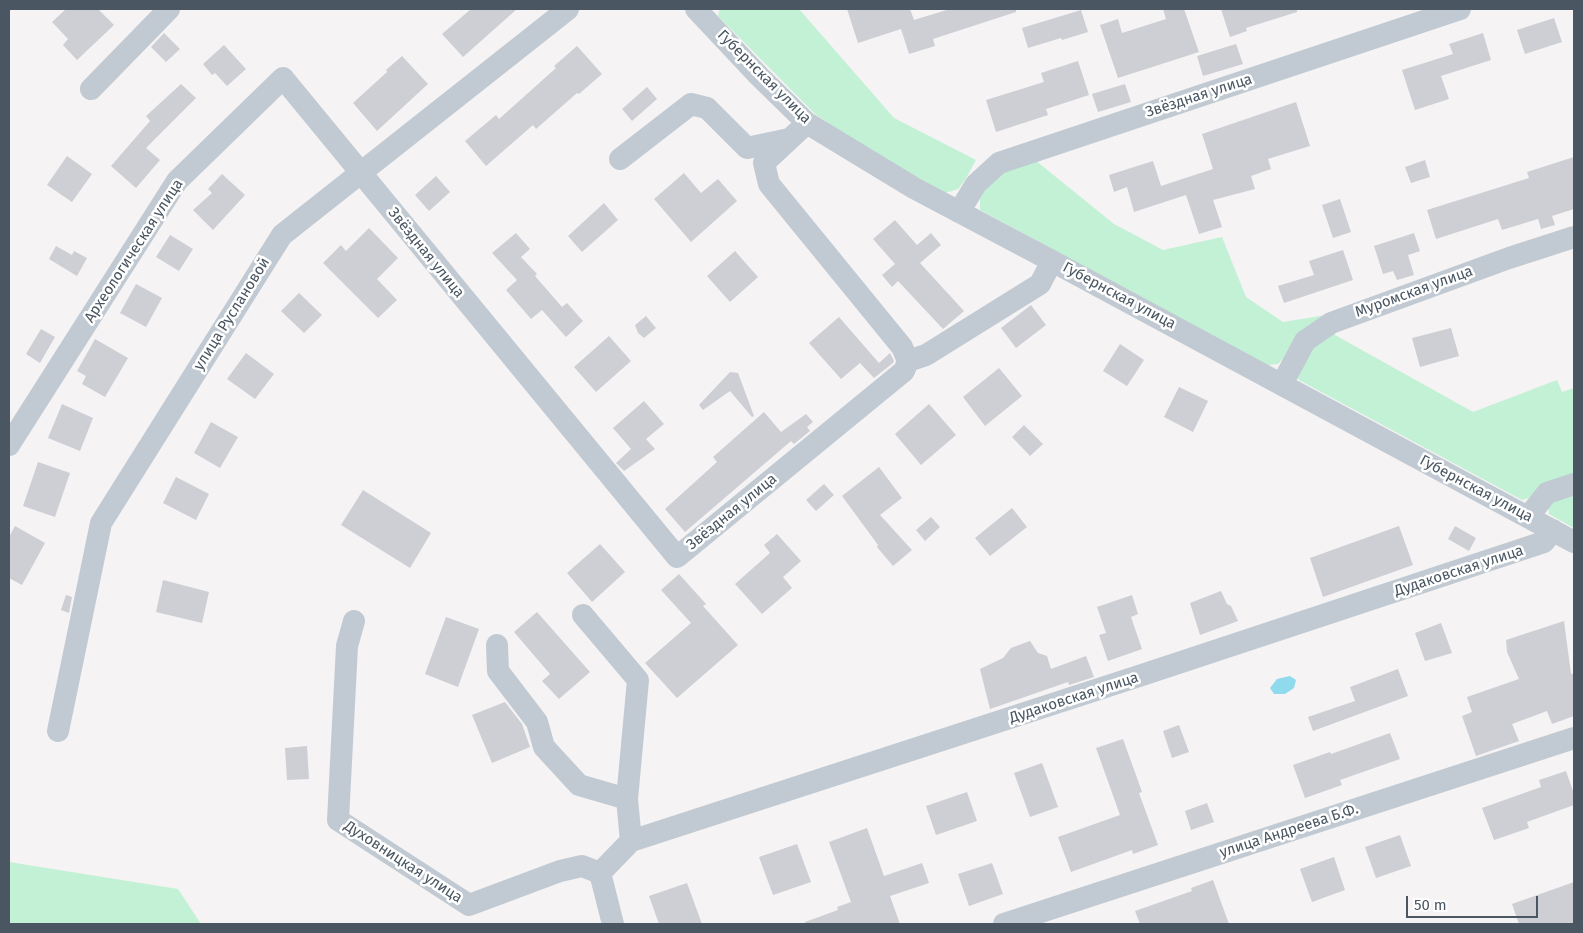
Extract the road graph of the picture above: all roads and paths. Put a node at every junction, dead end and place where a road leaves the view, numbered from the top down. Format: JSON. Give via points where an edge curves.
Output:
{"nodes":[{"id":1,"x":169,"y":9,"type":"edge"},
{"id":2,"x":568,"y":9,"type":"edge"},
{"id":3,"x":696,"y":9,"type":"edge"},
{"id":4,"x":1460,"y":9,"type":"edge"},
{"id":5,"x":91,"y":89,"type":"dead end"},
{"id":6,"x":807,"y":122,"type":"junction"},
{"id":7,"x":790,"y":139,"type":"junction"},
{"id":8,"x":620,"y":159,"type":"dead end"},
{"id":9,"x":360,"y":173,"type":"junction"},
{"id":10,"x":959,"y":212,"type":"junction"},
{"id":11,"x":1574,"y":237,"type":"edge"},
{"id":12,"x":1052,"y":260,"type":"junction"},
{"id":13,"x":908,"y":361,"type":"junction"},
{"id":14,"x":1282,"y":384,"type":"junction"},
{"id":15,"x":9,"y":445,"type":"edge"},
{"id":16,"x":1574,"y":484,"type":"edge"},
{"id":17,"x":1528,"y":517,"type":"junction"},
{"id":18,"x":1553,"y":530,"type":"junction"},
{"id":19,"x":1574,"y":542,"type":"edge"},
{"id":20,"x":583,"y":615,"type":"dead end"},
{"id":21,"x":354,"y":621,"type":"dead end"},
{"id":22,"x":497,"y":645,"type":"dead end"},
{"id":23,"x":58,"y":731,"type":"dead end"},
{"id":24,"x":1574,"y":738,"type":"edge"},
{"id":25,"x":627,"y":799,"type":"junction"},
{"id":26,"x":631,"y":842,"type":"junction"},
{"id":27,"x":600,"y":873,"type":"junction"},
{"id":28,"x":613,"y":924,"type":"edge"},
{"id":29,"x":1004,"y":924,"type":"edge"}],
"edges":[{"from":1,"to":5,"type":"street"},
{"from":2,"to":9,"type":"street","name":"улица Руслановой"},
{"from":3,"to":6,"type":"street","name":"Губернская улица"},
{"from":4,"to":10,"type":"street","name":"Звёздная улица","via":[[999,163],[976,184]]},
{"from":6,"to":7,"type":"street"},
{"from":6,"to":10,"type":"street","name":"Губернская улица"},
{"from":7,"to":8,"type":"street","via":[[747,148],[707,108],[691,104]]},
{"from":7,"to":13,"type":"street","via":[[764,162],[769,184],[902,347]]},
{"from":9,"to":13,"type":"street","name":"Звёздная улица","via":[[676,557],[904,371]]},
{"from":9,"to":15,"type":"street","name":"Археологическая улица","via":[[283,78],[177,181]]},
{"from":9,"to":23,"type":"street","name":"улица Руслановой","via":[[282,235],[101,523]]},
{"from":10,"to":12,"type":"street","name":"Губернская улица"},
{"from":11,"to":14,"type":"street","name":"Муромская улица","via":[[1331,323],[1305,341]]},
{"from":12,"to":13,"type":"street","via":[[1040,284],[926,355]]},
{"from":12,"to":14,"type":"street","name":"Губернская улица"},
{"from":14,"to":17,"type":"street","name":"Губернская улица"},
{"from":16,"to":17,"type":"street","via":[[1547,493]]},
{"from":17,"to":18,"type":"street","name":"Губернская улица"},
{"from":18,"to":19,"type":"street","name":"Губернская улица"},
{"from":18,"to":26,"type":"street","name":"Дудаковская улица","via":[[1544,542]]},
{"from":20,"to":25,"type":"street","via":[[638,680]]},
{"from":21,"to":27,"type":"street","name":"Духовницкая улица","via":[[347,646],[338,820],[469,905],[560,871],[582,866]]},
{"from":22,"to":25,"type":"street","via":[[498,671],[537,722],[544,747],[579,785]]},
{"from":24,"to":29,"type":"street","name":"улица Андреева Б.Ф."},
{"from":25,"to":26,"type":"street"},
{"from":26,"to":27,"type":"street","name":"Дудаковская улица"},
{"from":27,"to":28,"type":"street"}]}
